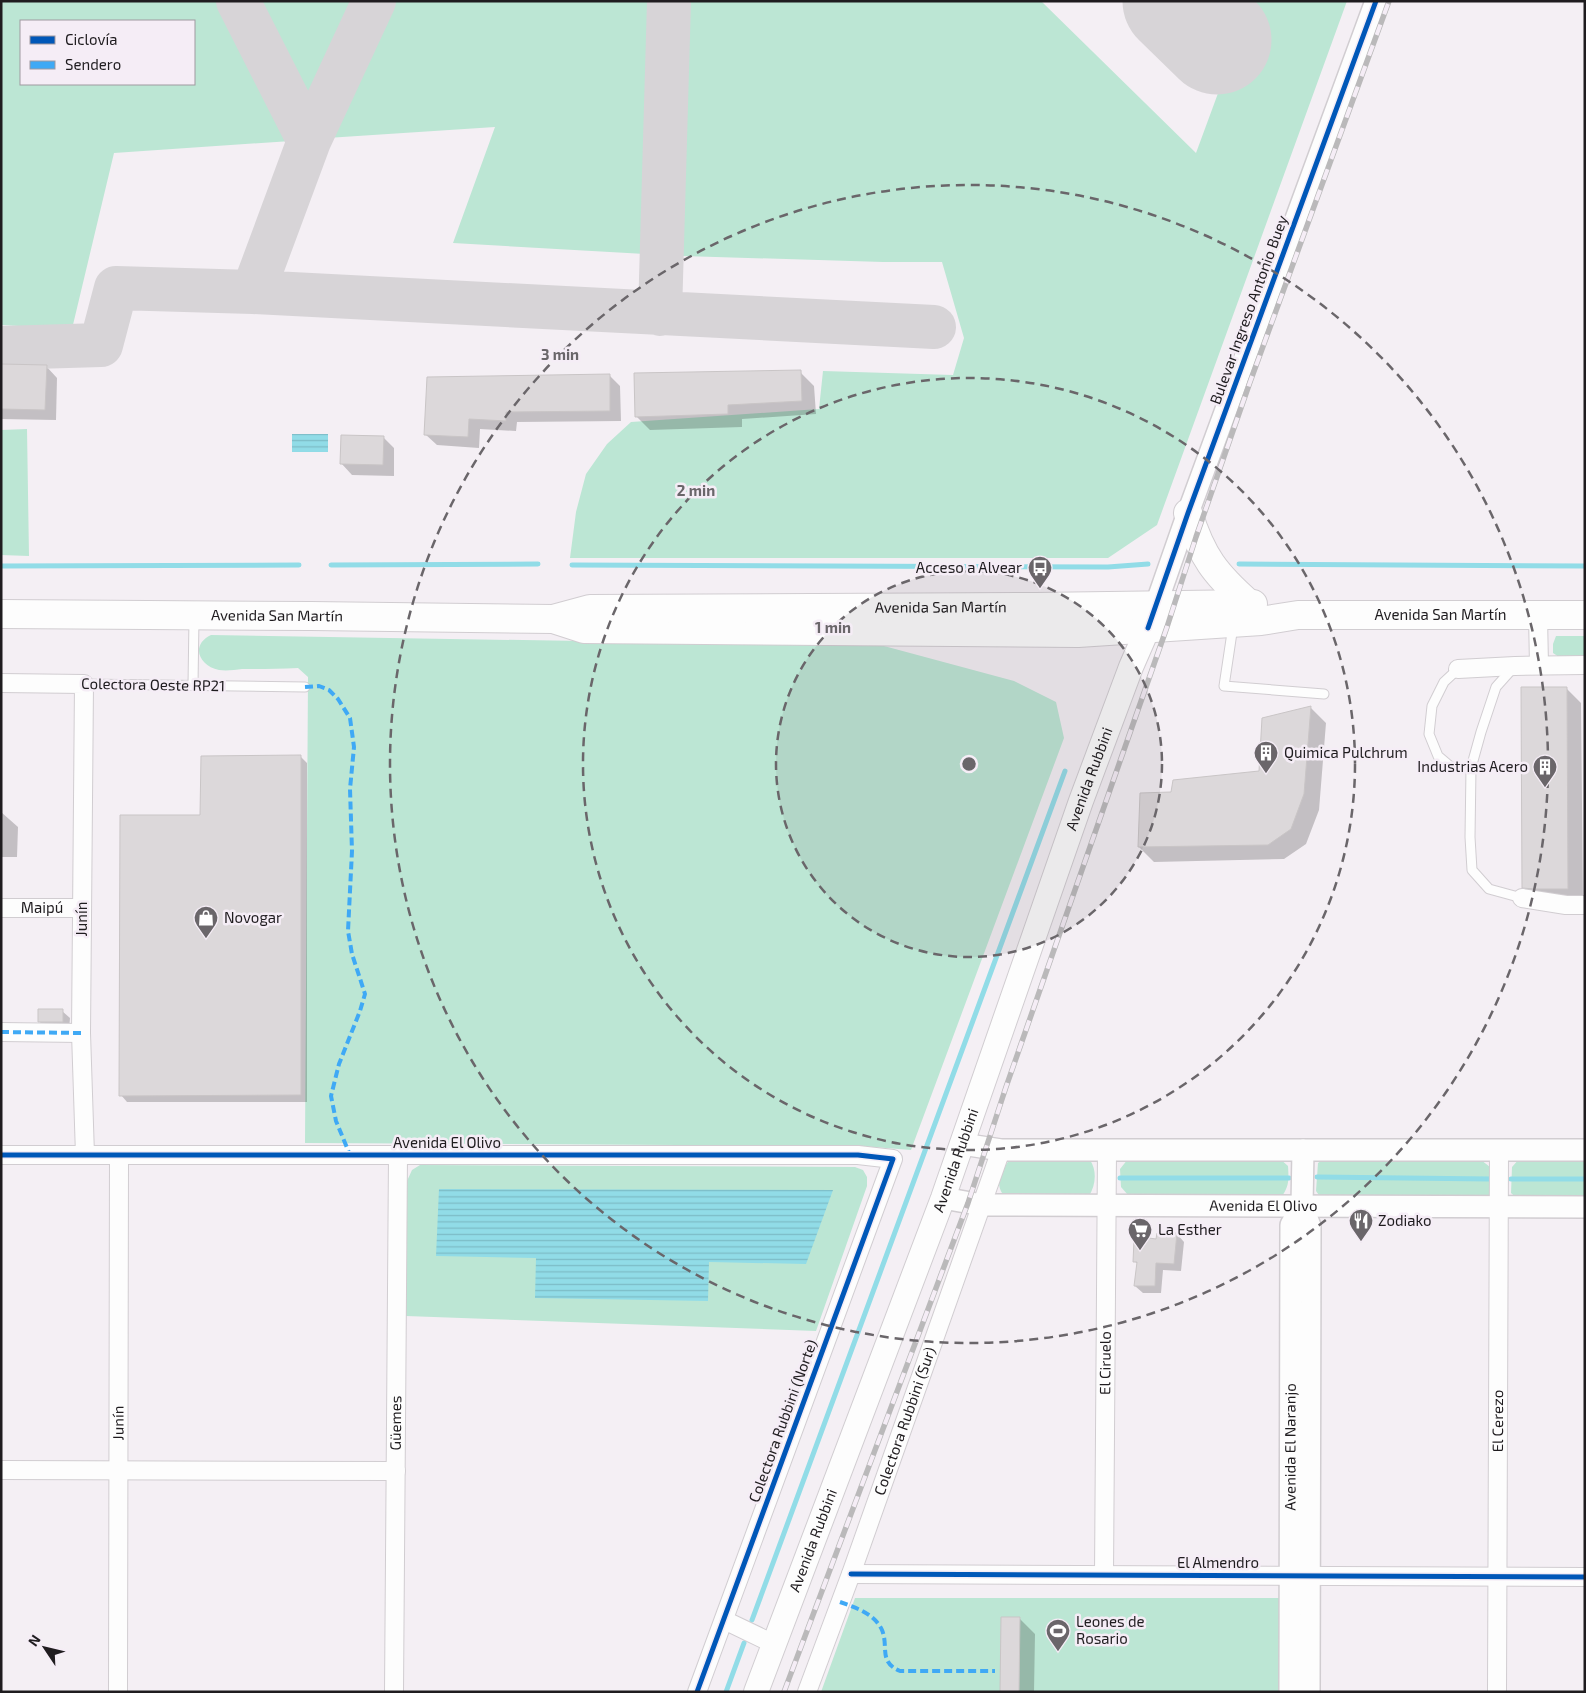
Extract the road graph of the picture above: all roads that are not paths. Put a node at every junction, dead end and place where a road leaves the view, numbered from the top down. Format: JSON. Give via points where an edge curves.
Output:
{"nodes":[{"id":1,"x":1376,"y":1,"type":"edge"},
{"id":2,"x":1188,"y":513,"type":"junction"},
{"id":3,"x":1,"y":614,"type":"edge"},
{"id":4,"x":1241,"y":614,"type":"junction"},
{"id":5,"x":194,"y":615,"type":"junction"},
{"id":6,"x":1538,"y":616,"type":"junction"},
{"id":7,"x":1585,"y":616,"type":"edge"},
{"id":8,"x":1152,"y":617,"type":"junction"},
{"id":9,"x":1539,"y":665,"type":"junction"},
{"id":10,"x":1585,"y":665,"type":"edge"},
{"id":11,"x":1515,"y":666,"type":"junction"},
{"id":12,"x":1458,"y":668,"type":"joint"},
{"id":13,"x":1,"y":683,"type":"edge"},
{"id":14,"x":84,"y":684,"type":"junction"},
{"id":15,"x":192,"y":685,"type":"junction"},
{"id":16,"x":305,"y":687,"type":"dead end"},
{"id":17,"x":1324,"y":694,"type":"dead end"},
{"id":18,"x":1471,"y":768,"type":"junction"},
{"id":19,"x":1522,"y":898,"type":"joint"},
{"id":20,"x":1585,"y":905,"type":"edge"},
{"id":21,"x":1,"y":908,"type":"edge"},
{"id":22,"x":82,"y":908,"type":"junction"},
{"id":23,"x":1,"y":1032,"type":"edge"},
{"id":24,"x":81,"y":1033,"type":"junction"},
{"id":25,"x":962,"y":1144,"type":"junction"},
{"id":26,"x":1001,"y":1150,"type":"junction"},
{"id":27,"x":1107,"y":1150,"type":"junction"},
{"id":28,"x":1303,"y":1150,"type":"junction"},
{"id":29,"x":1499,"y":1150,"type":"junction"},
{"id":30,"x":1585,"y":1150,"type":"edge"},
{"id":31,"x":1,"y":1155,"type":"edge"},
{"id":32,"x":85,"y":1155,"type":"junction"},
{"id":33,"x":119,"y":1155,"type":"junction"},
{"id":34,"x":398,"y":1155,"type":"junction"},
{"id":35,"x":893,"y":1160,"type":"joint"},
{"id":36,"x":943,"y":1198,"type":"junction"},
{"id":37,"x":982,"y":1205,"type":"junction"},
{"id":38,"x":1106,"y":1205,"type":"junction"},
{"id":39,"x":1302,"y":1206,"type":"junction"},
{"id":40,"x":1498,"y":1206,"type":"junction"},
{"id":41,"x":1585,"y":1206,"type":"edge"},
{"id":42,"x":1,"y":1470,"type":"edge"},
{"id":43,"x":118,"y":1470,"type":"junction"},
{"id":44,"x":396,"y":1471,"type":"junction"},
{"id":45,"x":851,"y":1574,"type":"junction"},
{"id":46,"x":1104,"y":1575,"type":"junction"},
{"id":47,"x":1300,"y":1576,"type":"junction"},
{"id":48,"x":1497,"y":1577,"type":"junction"},
{"id":49,"x":1585,"y":1577,"type":"edge"},
{"id":50,"x":724,"y":1620,"type":"junction"},
{"id":51,"x":774,"y":1644,"type":"junction"},
{"id":52,"x":118,"y":1692,"type":"edge"},
{"id":53,"x":394,"y":1692,"type":"edge"},
{"id":54,"x":697,"y":1692,"type":"edge"},
{"id":55,"x":756,"y":1692,"type":"edge"},
{"id":56,"x":807,"y":1692,"type":"edge"},
{"id":57,"x":1290,"y":1692,"type":"edge"},
{"id":58,"x":1309,"y":1692,"type":"edge"},
{"id":59,"x":1497,"y":1692,"type":"edge"}],
"edges":[{"from":1,"to":2,"type":"street","name":"Bulevar Ingreso Antonio Buey"},
{"from":2,"to":4,"type":"main road","via":[[1196,537],[1213,568],[1229,587]]},
{"from":2,"to":8,"type":"street","name":"Bulevar Ingreso Antonio Buey"},
{"from":3,"to":5,"type":"main road","name":"Avenida San Martín"},
{"from":4,"to":6,"type":"main road","name":"Avenida San Martín","via":[[1261,621],[1298,615]]},
{"from":4,"to":8,"type":"main road","name":"Avenida San Martín"},
{"from":4,"to":17,"type":"lane","via":[[1224,686]]},
{"from":5,"to":8,"type":"main road","name":"Avenida San Martín","via":[[554,619],[584,629],[1078,633]]},
{"from":5,"to":15,"type":"lane"},
{"from":6,"to":7,"type":"main road","name":"Avenida San Martín"},
{"from":6,"to":9,"type":"street"},
{"from":8,"to":25,"type":"main road","name":"Avenida Rubbini","via":[[1081,802]]},
{"from":9,"to":10,"type":"street"},
{"from":9,"to":11,"type":"street"},
{"from":11,"to":12,"type":"street"},
{"from":11,"to":18,"type":"lane","via":[[1496,687]]},
{"from":12,"to":18,"type":"lane","via":[[1444,682],[1432,706],[1429,734],[1438,756],[1451,767]]},
{"from":13,"to":14,"type":"street","name":"Colectora Oeste RP21"},
{"from":14,"to":15,"type":"lane","name":"Colectora Oeste RP21"},
{"from":14,"to":22,"type":"street","name":"Junín"},
{"from":15,"to":16,"type":"lane","name":"Colectora Oeste RP21"},
{"from":18,"to":19,"type":"lane","via":[[1472,870],[1489,889]]},
{"from":19,"to":20,"type":"street"},
{"from":21,"to":22,"type":"street","name":"Maipú"},
{"from":22,"to":24,"type":"street","name":"Junín"},
{"from":23,"to":24,"type":"street"},
{"from":24,"to":32,"type":"street","name":"Junín"},
{"from":25,"to":26,"type":"street"},
{"from":25,"to":36,"type":"main road","name":"Avenida Rubbini"},
{"from":26,"to":27,"type":"street"},
{"from":26,"to":37,"type":"street","name":"Colectora Rubbini (Sur)"},
{"from":27,"to":28,"type":"street"},
{"from":27,"to":38,"type":"street","name":"El Ciruelo"},
{"from":28,"to":29,"type":"street"},
{"from":28,"to":39,"type":"street","name":"Avenida El Naranjo"},
{"from":29,"to":30,"type":"street"},
{"from":29,"to":40,"type":"street","name":"El Cerezo"},
{"from":31,"to":32,"type":"street","name":"Avenida El Olivo"},
{"from":32,"to":33,"type":"street","name":"Avenida El Olivo"},
{"from":33,"to":34,"type":"street","name":"Avenida El Olivo"},
{"from":33,"to":43,"type":"street","name":"Junín"},
{"from":34,"to":35,"type":"street","name":"Avenida El Olivo","via":[[858,1155]]},
{"from":34,"to":44,"type":"street","name":"Güemes"},
{"from":35,"to":50,"type":"street","name":"Colectora Rubbini (Norte)"},
{"from":36,"to":37,"type":"street","name":"Avenida El Olivo"},
{"from":36,"to":51,"type":"main road","name":"Avenida Rubbini"},
{"from":37,"to":38,"type":"street","name":"Avenida El Olivo"},
{"from":37,"to":45,"type":"street","name":"Colectora Rubbini (Sur)"},
{"from":38,"to":39,"type":"street","name":"Avenida El Olivo"},
{"from":38,"to":46,"type":"street","name":"El Ciruelo"},
{"from":39,"to":40,"type":"street","name":"Avenida El Olivo"},
{"from":39,"to":47,"type":"street","name":"Avenida El Naranjo","via":[[1310,1226]]},
{"from":40,"to":41,"type":"street","name":"Avenida El Olivo"},
{"from":40,"to":48,"type":"street","name":"El Cerezo"},
{"from":42,"to":43,"type":"street"},
{"from":43,"to":44,"type":"street"},
{"from":43,"to":52,"type":"street","name":"Junín"},
{"from":44,"to":53,"type":"street","name":"Güemes"},
{"from":45,"to":46,"type":"street","name":"El Almendro"},
{"from":45,"to":56,"type":"street","name":"Colectora Rubbini (Sur)"},
{"from":46,"to":47,"type":"street","name":"El Almendro"},
{"from":47,"to":48,"type":"street","name":"El Almendro"},
{"from":47,"to":57,"type":"street","name":"Avenida El Naranjo"},
{"from":47,"to":58,"type":"street","name":"Avenida El Naranjo"},
{"from":48,"to":49,"type":"street","name":"El Almendro"},
{"from":48,"to":59,"type":"street","name":"El Cerezo"},
{"from":50,"to":51,"type":"street"},
{"from":50,"to":54,"type":"street","name":"Colectora Rubbini (Norte)"},
{"from":51,"to":55,"type":"main road","name":"Avenida Rubbini"}]}
